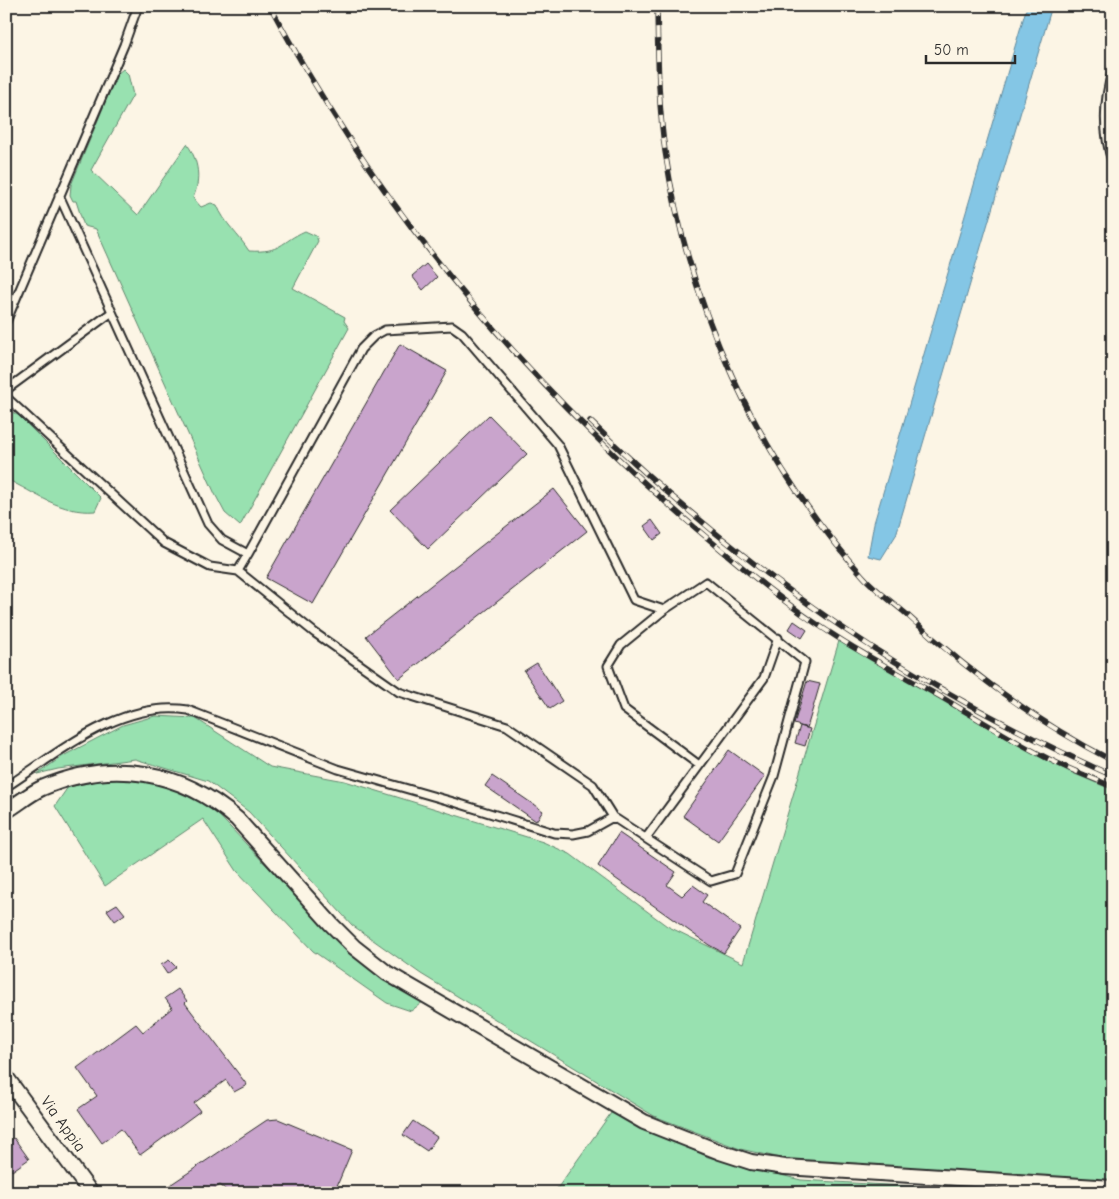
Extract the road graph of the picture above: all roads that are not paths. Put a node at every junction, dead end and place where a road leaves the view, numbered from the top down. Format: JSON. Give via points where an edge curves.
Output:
{"nodes":[{"id":1,"x":138,"y":6,"type":"edge"},
{"id":2,"x":1113,"y":69,"type":"edge"},
{"id":3,"x":1113,"y":164,"type":"edge"},
{"id":4,"x":59,"y":195,"type":"junction"},
{"id":5,"x":112,"y":312,"type":"junction"},
{"id":6,"x":6,"y":322,"type":"edge"},
{"id":7,"x":6,"y":390,"type":"edge"},
{"id":8,"x":6,"y":397,"type":"edge"},
{"id":9,"x":248,"y":554,"type":"junction"},
{"id":10,"x":238,"y":571,"type":"junction"},
{"id":11,"x":664,"y":610,"type":"junction"},
{"id":12,"x":778,"y":638,"type":"junction"},
{"id":13,"x":699,"y":765,"type":"junction"},
{"id":14,"x":6,"y":787,"type":"edge"},
{"id":15,"x":6,"y":811,"type":"edge"},
{"id":16,"x":613,"y":817,"type":"junction"},
{"id":17,"x":646,"y":838,"type":"junction"},
{"id":18,"x":6,"y":1077,"type":"edge"},
{"id":19,"x":1113,"y":1188,"type":"edge"},
{"id":20,"x":92,"y":1193,"type":"edge"}],
"edges":[{"from":1,"to":4,"type":"lane"},
{"from":2,"to":3,"type":"lane","via":[[1104,116]]},
{"from":4,"to":5,"type":"lane"},
{"from":4,"to":6,"type":"lane"},
{"from":5,"to":7,"type":"lane"},
{"from":5,"to":9,"type":"lane","via":[[208,524],[222,540]]},
{"from":8,"to":10,"type":"lane","via":[[164,544],[210,567]]},
{"from":9,"to":10,"type":"lane"},
{"from":9,"to":11,"type":"lane","via":[[361,349],[385,330],[452,326],[500,375],[558,445],[634,600]]},
{"from":10,"to":16,"type":"lane","via":[[315,633],[399,692],[507,726],[593,785]]},
{"from":11,"to":12,"type":"lane","via":[[706,582]]},
{"from":11,"to":13,"type":"lane","via":[[621,645],[608,666],[624,709]]},
{"from":12,"to":13,"type":"lane","via":[[764,678]]},
{"from":12,"to":17,"type":"lane","via":[[805,662],[774,776],[735,874],[711,881]]},
{"from":13,"to":17,"type":"lane"},
{"from":14,"to":16,"type":"lane","via":[[95,730],[129,716],[173,708],[188,710],[338,769],[554,833],[588,831]]},
{"from":15,"to":19,"type":"street","via":[[40,789],[108,770],[173,780],[192,788],[237,819],[331,924],[387,973],[644,1122],[720,1152],[751,1162],[793,1168]]},
{"from":16,"to":17,"type":"lane"},
{"from":18,"to":20,"type":"street","name":"Via Appia"}]}
